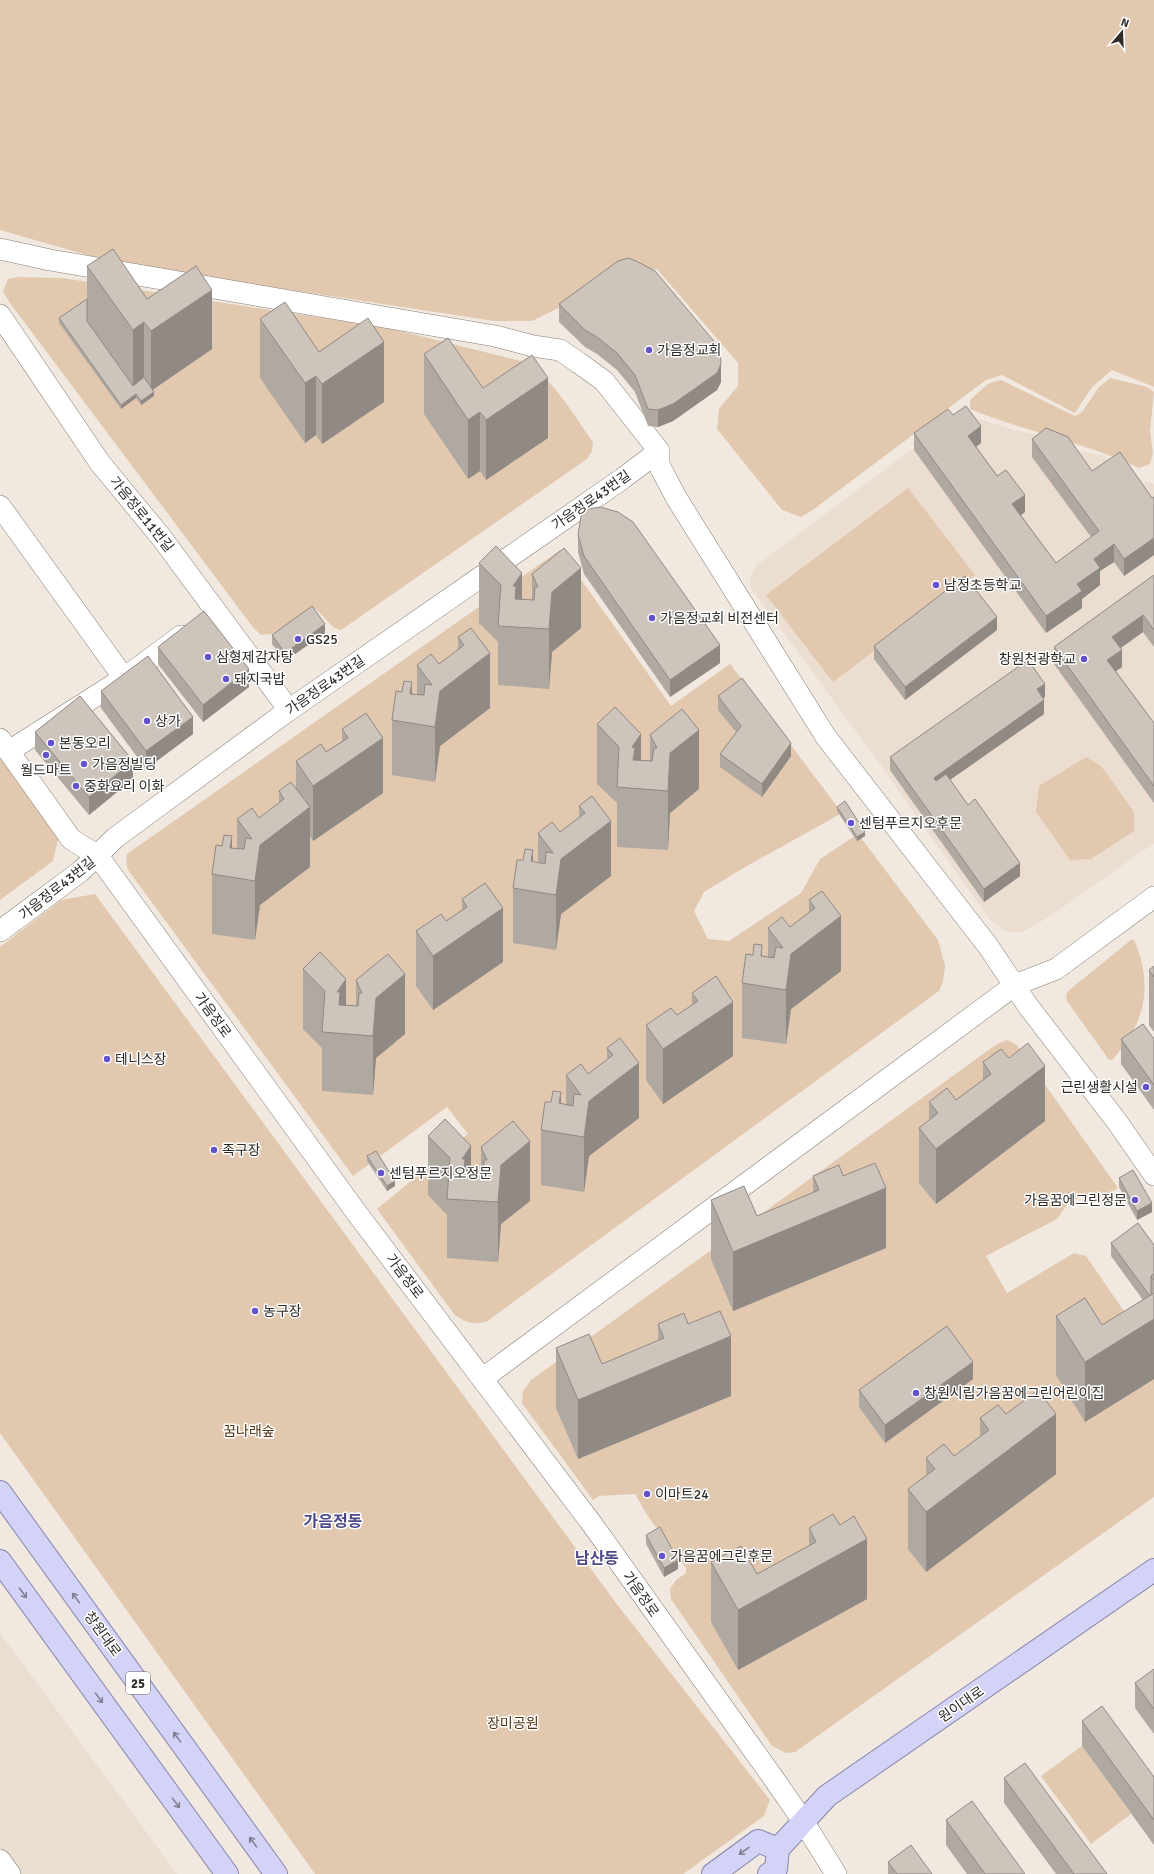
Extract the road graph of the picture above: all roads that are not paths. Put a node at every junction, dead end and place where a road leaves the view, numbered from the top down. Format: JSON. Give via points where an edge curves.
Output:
{"nodes":[{"id":1,"x":0,"y":249,"type":"edge"},
{"id":2,"x":0,"y":258,"type":"edge"},
{"id":3,"x":50,"y":260,"type":"junction"},
{"id":4,"x":0,"y":314,"type":"edge"},
{"id":5,"x":659,"y":451,"type":"junction"},
{"id":6,"x":0,"y":506,"type":"edge"},
{"id":7,"x":216,"y":610,"type":"junction"},
{"id":8,"x":124,"y":678,"type":"junction"},
{"id":9,"x":289,"y":710,"type":"junction"},
{"id":10,"x":4,"y":745,"type":"edge"},
{"id":11,"x":98,"y":856,"type":"junction"},
{"id":12,"x":1154,"y":897,"type":"edge"},
{"id":13,"x":0,"y":931,"type":"edge"},
{"id":14,"x":1015,"y":985,"type":"junction"},
{"id":15,"x":1154,"y":1175,"type":"edge"},
{"id":16,"x":482,"y":1379,"type":"junction"},
{"id":17,"x":0,"y":1492,"type":"edge"},
{"id":18,"x":0,"y":1562,"type":"edge"},
{"id":19,"x":1154,"y":1570,"type":"edge"},
{"id":20,"x":803,"y":1821,"type":"junction"},
{"id":21,"x":778,"y":1849,"type":"junction"},
{"id":22,"x":0,"y":1860,"type":"edge"},
{"id":23,"x":10,"y":1874,"type":"edge"},
{"id":24,"x":227,"y":1874,"type":"edge"},
{"id":25,"x":276,"y":1874,"type":"edge"},
{"id":26,"x":713,"y":1874,"type":"edge"},
{"id":27,"x":769,"y":1874,"type":"edge"},
{"id":28,"x":836,"y":1874,"type":"edge"}],
"edges":[{"from":1,"to":3,"type":"street"},
{"from":2,"to":3,"type":"street"},
{"from":3,"to":5,"type":"street","via":[[495,336],[560,350],[604,381]]},
{"from":4,"to":7,"type":"street","name":"가음정로11번길","via":[[100,463],[162,537]]},
{"from":5,"to":9,"type":"street","name":"가음정로43번길"},
{"from":5,"to":14,"type":"street","via":[[659,465],[677,499],[826,737],[988,946]]},
{"from":6,"to":8,"type":"street"},
{"from":7,"to":8,"type":"street"},
{"from":7,"to":9,"type":"street","name":"가음정로11번길"},
{"from":8,"to":10,"type":"street"},
{"from":9,"to":11,"type":"street","name":"가음정로43번길","via":[[115,838]]},
{"from":10,"to":11,"type":"street","name":"가음정로","via":[[71,839]]},
{"from":11,"to":13,"type":"street","name":"가음정로43번길","via":[[55,892]]},
{"from":11,"to":16,"type":"street","name":"가음정로","via":[[356,1212]]},
{"from":12,"to":14,"type":"street","via":[[1056,969]]},
{"from":14,"to":15,"type":"street","via":[[1028,1006],[1118,1122]]},
{"from":14,"to":16,"type":"street"},
{"from":16,"to":20,"type":"street","name":"가음정로","via":[[592,1524]]},
{"from":25,"to":17,"type":"main road","name":"창원대로","number":"25","one_way":true},
{"from":18,"to":24,"type":"main road","one_way":true},
{"from":19,"to":20,"type":"main road","name":"원이대로","via":[[827,1796]]},
{"from":20,"to":21,"type":"main road","name":"원이대로"},
{"from":20,"to":28,"type":"street","name":"가음정로"},
{"from":21,"to":26,"type":"main road","one_way":true,"via":[[758,1841]]},
{"from":21,"to":27,"type":"main road","via":[[776,1869]]},
{"from":22,"to":23,"type":"street"}]}
